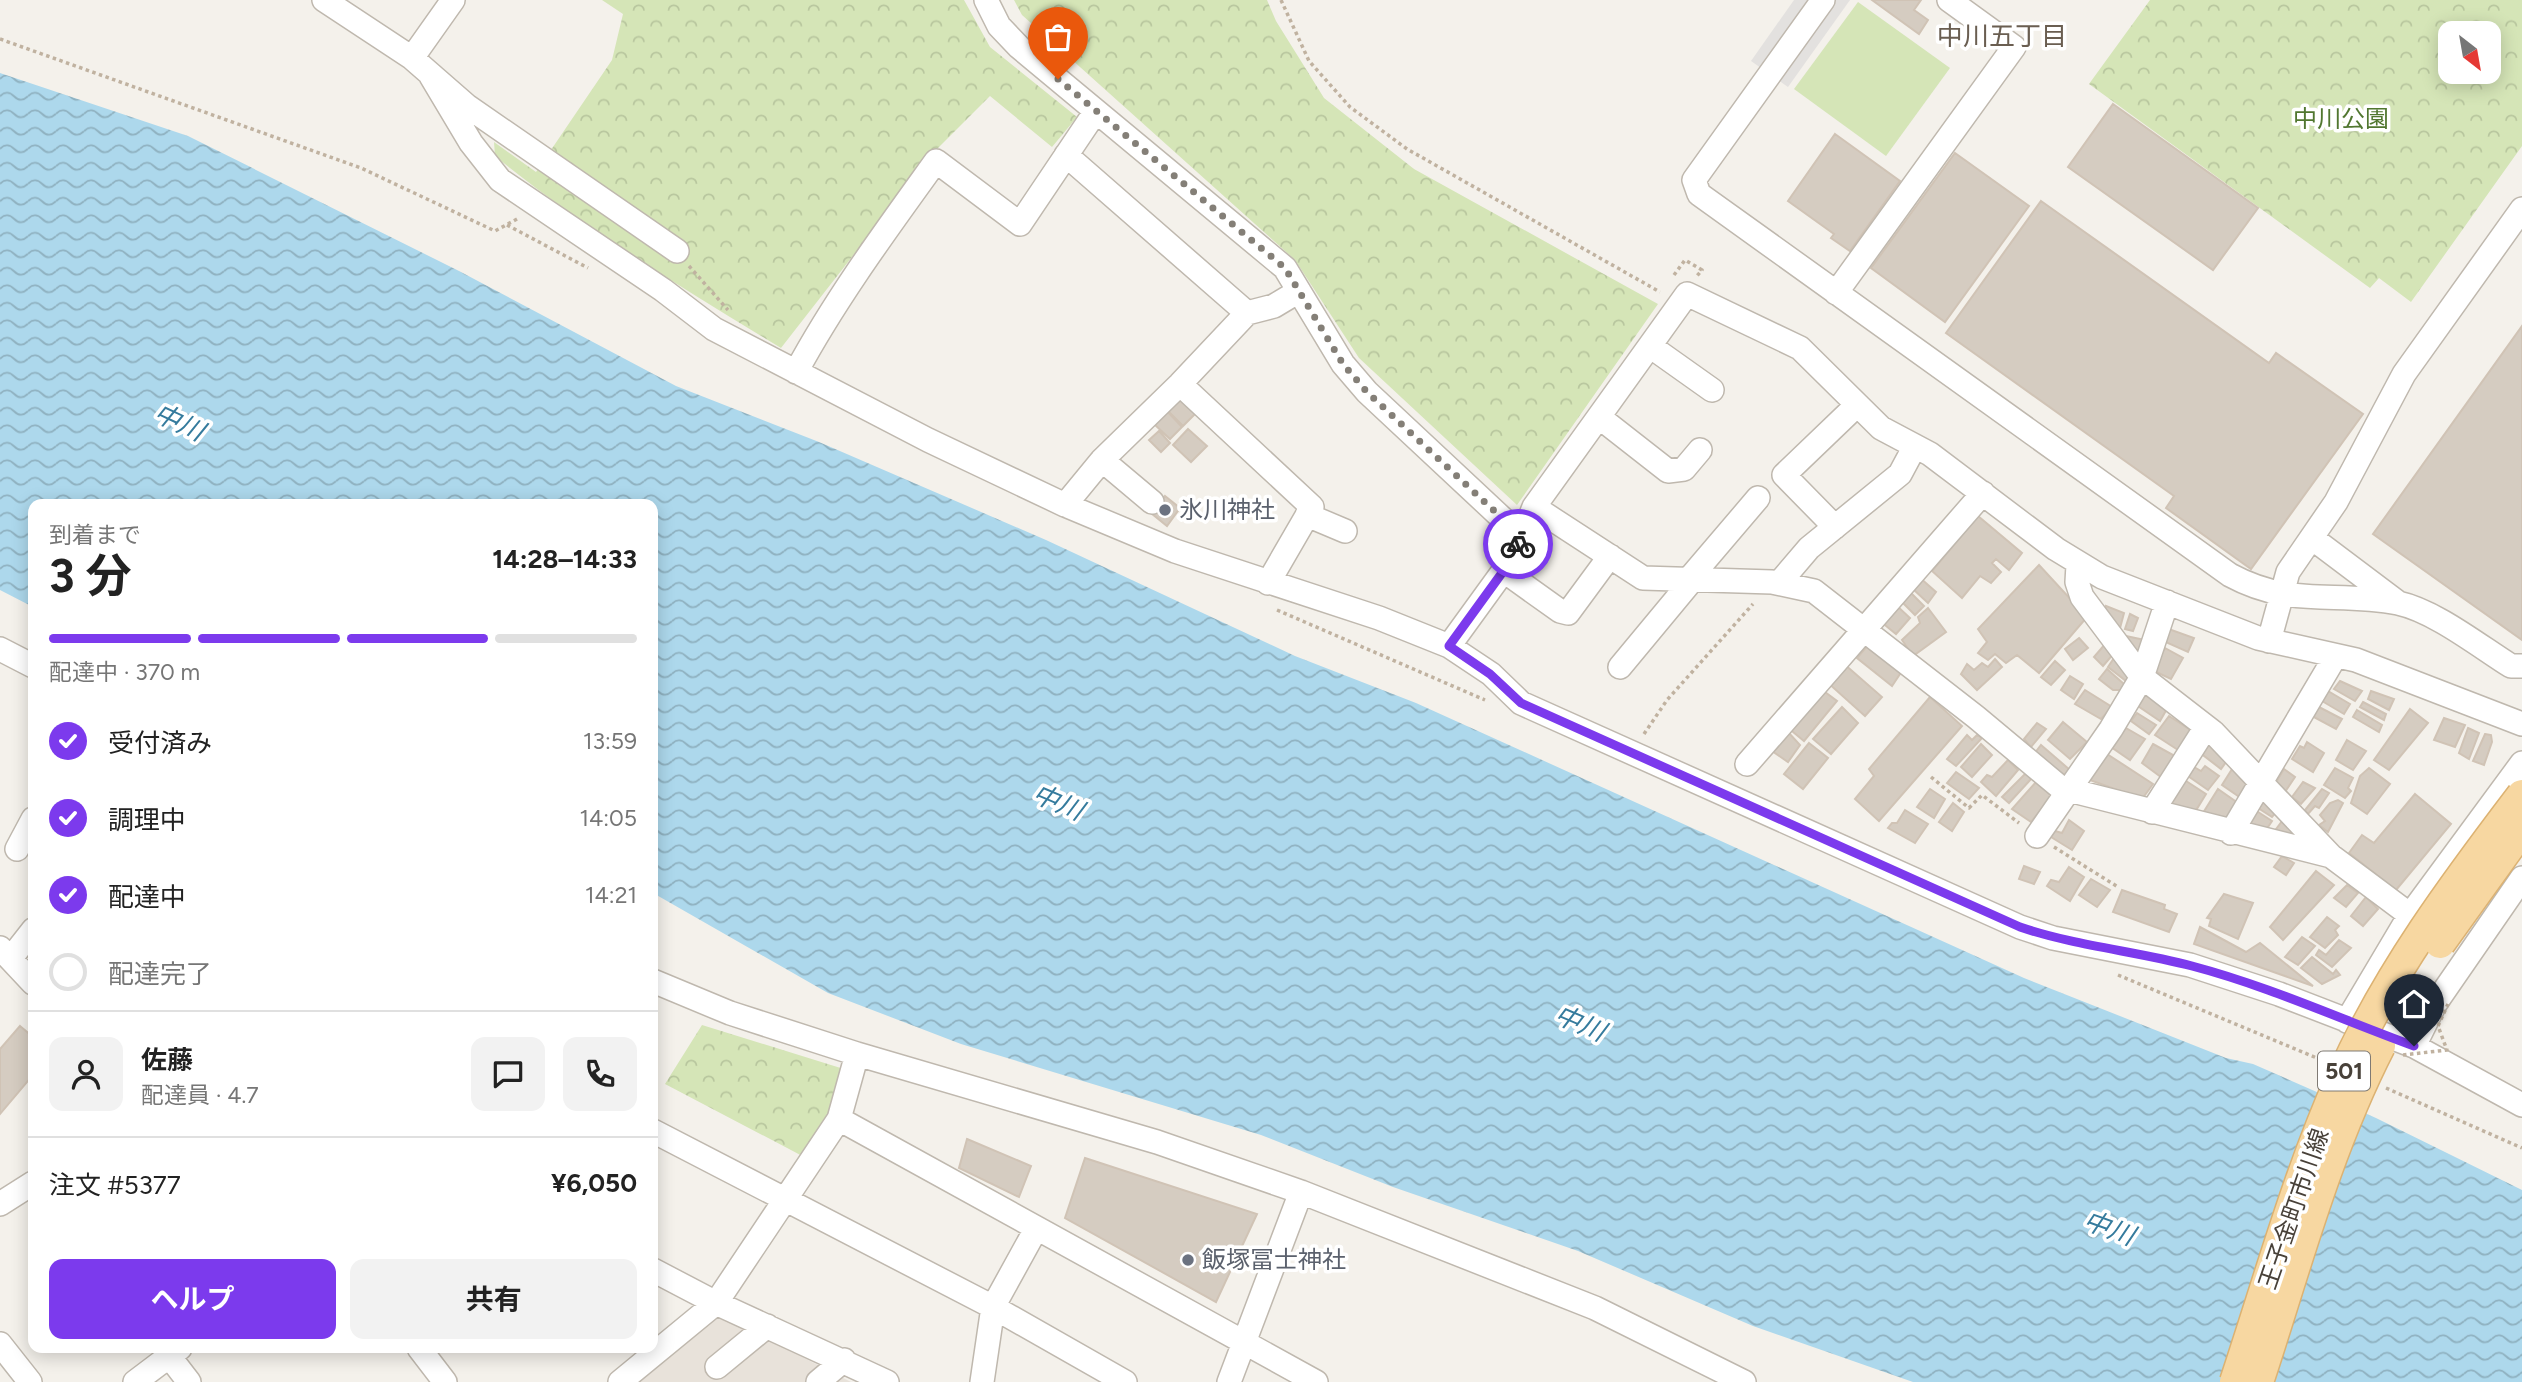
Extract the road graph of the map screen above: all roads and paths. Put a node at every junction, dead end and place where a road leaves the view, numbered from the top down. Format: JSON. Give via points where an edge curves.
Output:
{"nodes":[{"id":1,"x":324,"y":0,"type":"edge"},
{"id":2,"x":453,"y":0,"type":"edge"},
{"id":3,"x":986,"y":0,"type":"edge"},
{"id":4,"x":1281,"y":0,"type":"edge"},
{"id":5,"x":1823,"y":0,"type":"edge"},
{"id":6,"x":1949,"y":0,"type":"edge"},
{"id":7,"x":0,"y":39,"type":"edge"},
{"id":8,"x":412,"y":58,"type":"junction"},
{"id":9,"x":431,"y":76,"type":"junction"},
{"id":10,"x":1096,"y":111,"type":"junction"},
{"id":11,"x":1066,"y":155,"type":"junction"},
{"id":12,"x":2522,"y":209,"type":"edge"},
{"id":13,"x":507,"y":225,"type":"dead end"},
{"id":14,"x":677,"y":251,"type":"joint"},
{"id":15,"x":1299,"y":291,"type":"junction"},
{"id":16,"x":1836,"y":293,"type":"junction"},
{"id":17,"x":1687,"y":294,"type":"junction"},
{"id":18,"x":1247,"y":313,"type":"junction"},
{"id":19,"x":736,"y":317,"type":"dead end"},
{"id":20,"x":1650,"y":346,"type":"junction"},
{"id":21,"x":796,"y":372,"type":"junction"},
{"id":22,"x":1181,"y":384,"type":"junction"},
{"id":23,"x":1712,"y":390,"type":"dead end"},
{"id":24,"x":1857,"y":405,"type":"junction"},
{"id":25,"x":1599,"y":417,"type":"junction"},
{"id":26,"x":1915,"y":446,"type":"junction"},
{"id":27,"x":1700,"y":450,"type":"dead end"},
{"id":28,"x":1102,"y":460,"type":"junction"},
{"id":29,"x":1983,"y":493,"type":"junction"},
{"id":30,"x":1758,"y":498,"type":"dead end"},
{"id":31,"x":1152,"y":502,"type":"dead end"},
{"id":32,"x":1065,"y":505,"type":"junction"},
{"id":33,"x":1534,"y":507,"type":"junction"},
{"id":34,"x":1307,"y":515,"type":"junction"},
{"id":35,"x":1835,"y":527,"type":"junction"},
{"id":36,"x":1345,"y":531,"type":"dead end"},
{"id":37,"x":1520,"y":535,"type":"junction"},
{"id":38,"x":2312,"y":538,"type":"junction"},
{"id":39,"x":1610,"y":556,"type":"junction"},
{"id":40,"x":2078,"y":565,"type":"junction"},
{"id":41,"x":1504,"y":571,"type":"junction"},
{"id":42,"x":1691,"y":579,"type":"junction"},
{"id":43,"x":1776,"y":582,"type":"junction"},
{"id":44,"x":1268,"y":583,"type":"junction"},
{"id":45,"x":2283,"y":596,"type":"junction"},
{"id":46,"x":2167,"y":602,"type":"junction"},
{"id":47,"x":2400,"y":604,"type":"junction"},
{"id":48,"x":1863,"y":628,"type":"junction"},
{"id":49,"x":2269,"y":640,"type":"junction"},
{"id":50,"x":1449,"y":646,"type":"junction"},
{"id":51,"x":0,"y":649,"type":"edge"},
{"id":52,"x":2335,"y":657,"type":"junction"},
{"id":53,"x":28,"y":663,"type":"edge"},
{"id":54,"x":2522,"y":666,"type":"edge"},
{"id":55,"x":1620,"y":667,"type":"dead end"},
{"id":56,"x":2143,"y":677,"type":"junction"},
{"id":57,"x":1651,"y":720,"type":"dead end"},
{"id":58,"x":2522,"y":724,"type":"edge"},
{"id":59,"x":2206,"y":727,"type":"junction"},
{"id":60,"x":2522,"y":763,"type":"edge"},
{"id":61,"x":1747,"y":764,"type":"dead end"},
{"id":62,"x":2262,"y":782,"type":"junction"},
{"id":63,"x":2069,"y":790,"type":"junction"},
{"id":64,"x":2522,"y":794,"type":"edge"},
{"id":65,"x":2152,"y":812,"type":"junction"},
{"id":66,"x":28,"y":827,"type":"edge"},
{"id":67,"x":2522,"y":830,"type":"edge"},
{"id":68,"x":2231,"y":833,"type":"junction"},
{"id":69,"x":2037,"y":836,"type":"dead end"},
{"id":70,"x":14,"y":849,"type":"edge"},
{"id":71,"x":2330,"y":856,"type":"junction"},
{"id":72,"x":2522,"y":878,"type":"edge"},
{"id":73,"x":2410,"y":915,"type":"junction"},
{"id":74,"x":28,"y":934,"type":"edge"},
{"id":75,"x":6,"y":953,"type":"edge"},
{"id":76,"x":28,"y":977,"type":"edge"},
{"id":77,"x":658,"y":987,"type":"edge"},
{"id":78,"x":2448,"y":1004,"type":"dead end"},
{"id":79,"x":2347,"y":1021,"type":"junction"},
{"id":80,"x":2404,"y":1051,"type":"junction"},
{"id":81,"x":857,"y":1054,"type":"junction"},
{"id":82,"x":2522,"y":1105,"type":"edge"},
{"id":83,"x":839,"y":1119,"type":"junction"},
{"id":84,"x":658,"y":1134,"type":"edge"},
{"id":85,"x":28,"y":1186,"type":"edge"},
{"id":86,"x":1301,"y":1192,"type":"junction"},
{"id":87,"x":786,"y":1199,"type":"junction"},
{"id":88,"x":0,"y":1204,"type":"edge"},
{"id":89,"x":1036,"y":1229,"type":"junction"},
{"id":90,"x":658,"y":1273,"type":"edge"},
{"id":91,"x":716,"y":1303,"type":"junction"},
{"id":92,"x":993,"y":1307,"type":"junction"},
{"id":93,"x":767,"y":1326,"type":"junction"},
{"id":94,"x":1243,"y":1343,"type":"junction"},
{"id":95,"x":0,"y":1344,"type":"edge"},
{"id":96,"x":658,"y":1351,"type":"edge"},
{"id":97,"x":173,"y":1353,"type":"edge"},
{"id":98,"x":174,"y":1353,"type":"edge"},
{"id":99,"x":423,"y":1353,"type":"edge"},
{"id":100,"x":655,"y":1353,"type":"edge"},
{"id":101,"x":844,"y":1360,"type":"junction"},
{"id":102,"x":717,"y":1367,"type":"dead end"},
{"id":103,"x":30,"y":1382,"type":"edge"},
{"id":104,"x":135,"y":1382,"type":"edge"},
{"id":105,"x":188,"y":1382,"type":"edge"},
{"id":106,"x":445,"y":1382,"type":"edge"},
{"id":107,"x":620,"y":1382,"type":"edge"},
{"id":108,"x":818,"y":1382,"type":"edge"},
{"id":109,"x":887,"y":1382,"type":"edge"},
{"id":110,"x":982,"y":1382,"type":"edge"},
{"id":111,"x":1125,"y":1382,"type":"edge"},
{"id":112,"x":1229,"y":1382,"type":"edge"},
{"id":113,"x":1316,"y":1382,"type":"edge"},
{"id":114,"x":1744,"y":1382,"type":"edge"},
{"id":115,"x":2235,"y":1382,"type":"edge"},
{"id":116,"x":2258,"y":1382,"type":"edge"}],
"edges":[{"from":1,"to":8,"type":"street"},
{"from":2,"to":8,"type":"street"},
{"from":3,"to":10,"type":"street","via":[[999,26],[1019,47]]},
{"from":4,"to":17,"type":"path","via":[[1310,61],[1350,107],[1407,149],[1660,293],[1685,260],[1702,270]]},
{"from":5,"to":16,"type":"street","via":[[1694,180],[1706,200]]},
{"from":6,"to":16,"type":"street","via":[[2014,47]]},
{"from":7,"to":13,"type":"path","via":[[361,168],[495,231]]},
{"from":8,"to":9,"type":"street"},
{"from":9,"to":14,"type":"street","via":[[467,106]]},
{"from":9,"to":21,"type":"street","via":[[471,144],[518,194],[663,290],[713,329]]},
{"from":10,"to":11,"type":"street"},
{"from":10,"to":15,"type":"street","via":[[1285,268]]},
{"from":11,"to":18,"type":"street"},
{"from":11,"to":21,"type":"street","via":[[1020,225],[936,161]]},
{"from":12,"to":38,"type":"street","via":[[2404,374]]},
{"from":14,"to":19,"type":"path"},
{"from":15,"to":18,"type":"street","via":[[1274,306]]},
{"from":15,"to":37,"type":"street","via":[[1343,364],[1367,392]]},
{"from":16,"to":45,"type":"street","via":[[2230,575]]},
{"from":17,"to":20,"type":"street"},
{"from":17,"to":24,"type":"street","via":[[1800,348]]},
{"from":18,"to":22,"type":"street"},
{"from":20,"to":23,"type":"street"},
{"from":20,"to":25,"type":"street"},
{"from":21,"to":32,"type":"street"},
{"from":22,"to":28,"type":"street"},
{"from":22,"to":34,"type":"street","via":[[1312,508]]},
{"from":24,"to":26,"type":"street","via":[[1881,428]]},
{"from":24,"to":35,"type":"street","via":[[1784,475]]},
{"from":25,"to":27,"type":"street","via":[[1668,471],[1684,469]]},
{"from":25,"to":33,"type":"street"},
{"from":26,"to":29,"type":"street"},
{"from":26,"to":35,"type":"street","via":[[1900,474]]},
{"from":28,"to":31,"type":"street"},
{"from":28,"to":32,"type":"street"},
{"from":29,"to":40,"type":"street"},
{"from":29,"to":48,"type":"street"},
{"from":30,"to":42,"type":"street"},
{"from":32,"to":44,"type":"street"},
{"from":33,"to":37,"type":"street"},
{"from":33,"to":39,"type":"street"},
{"from":34,"to":36,"type":"street"},
{"from":34,"to":44,"type":"street"},
{"from":35,"to":43,"type":"street"},
{"from":37,"to":41,"type":"street","via":[[1515,555]]},
{"from":38,"to":45,"type":"street","via":[[2288,572]]},
{"from":38,"to":47,"type":"street"},
{"from":39,"to":41,"type":"street","via":[[1568,613]]},
{"from":39,"to":42,"type":"street","via":[[1643,578]]},
{"from":40,"to":46,"type":"street"},
{"from":40,"to":56,"type":"street","via":[[2082,597]]},
{"from":41,"to":50,"type":"street"},
{"from":42,"to":43,"type":"street"},
{"from":42,"to":55,"type":"street"},
{"from":43,"to":48,"type":"street","via":[[1814,591]]},
{"from":43,"to":57,"type":"path"},
{"from":44,"to":50,"type":"street","via":[[1380,618]]},
{"from":45,"to":47,"type":"street","via":[[2353,597]]},
{"from":45,"to":49,"type":"street"},
{"from":46,"to":49,"type":"street"},
{"from":46,"to":56,"type":"street"},
{"from":47,"to":54,"type":"street","via":[[2418,609],[2511,666]]},
{"from":48,"to":61,"type":"street"},
{"from":48,"to":63,"type":"street"},
{"from":49,"to":52,"type":"street"},
{"from":50,"to":79,"type":"street","via":[[1521,703],[2008,922],[2053,938],[2217,973]]},
{"from":51,"to":53,"type":"street"},
{"from":52,"to":58,"type":"street","via":[[2399,676]]},
{"from":52,"to":62,"type":"street"},
{"from":56,"to":59,"type":"street"},
{"from":56,"to":63,"type":"street"},
{"from":59,"to":62,"type":"street"},
{"from":59,"to":65,"type":"street"},
{"from":60,"to":73,"type":"street"},
{"from":62,"to":68,"type":"street"},
{"from":62,"to":71,"type":"street"},
{"from":63,"to":65,"type":"street"},
{"from":63,"to":69,"type":"street"},
{"from":64,"to":115,"type":"main road","name":"王子金町市川線","number":"501","bridge":true,"via":[[2388,986],[2342,1076]]},
{"from":65,"to":68,"type":"street"},
{"from":66,"to":70,"type":"street"},
{"from":67,"to":116,"type":"main road","name":"王子金町市川線","number":"501","bridge":true,"via":[[2412,985],[2364,1076]]},
{"from":68,"to":71,"type":"street"},
{"from":71,"to":73,"type":"street"},
{"from":72,"to":80,"type":"street"},
{"from":73,"to":79,"type":"street"},
{"from":74,"to":75,"type":"street"},
{"from":75,"to":76,"type":"street"},
{"from":77,"to":81,"type":"street"},
{"from":78,"to":80,"type":"path","bridge":true,"via":[[2438,1026],[2447,1050]]},
{"from":79,"to":80,"type":"street"},
{"from":80,"to":82,"type":"street"},
{"from":81,"to":83,"type":"street"},
{"from":81,"to":86,"type":"street","via":[[1157,1142]]},
{"from":83,"to":87,"type":"street"},
{"from":83,"to":89,"type":"street"},
{"from":84,"to":87,"type":"street"},
{"from":85,"to":88,"type":"street"},
{"from":86,"to":94,"type":"street"},
{"from":86,"to":114,"type":"street","via":[[1595,1308]]},
{"from":87,"to":91,"type":"street"},
{"from":87,"to":92,"type":"street"},
{"from":89,"to":92,"type":"street"},
{"from":89,"to":94,"type":"street"},
{"from":90,"to":91,"type":"street"},
{"from":91,"to":93,"type":"street"},
{"from":91,"to":96,"type":"street"},
{"from":92,"to":110,"type":"street"},
{"from":92,"to":111,"type":"street"},
{"from":93,"to":101,"type":"street"},
{"from":93,"to":102,"type":"street"},
{"from":94,"to":112,"type":"street"},
{"from":94,"to":113,"type":"street"},
{"from":95,"to":103,"type":"street"},
{"from":97,"to":104,"type":"street"},
{"from":98,"to":105,"type":"street"},
{"from":99,"to":106,"type":"street"},
{"from":100,"to":107,"type":"street"},
{"from":101,"to":108,"type":"street"},
{"from":101,"to":109,"type":"street"}]}
